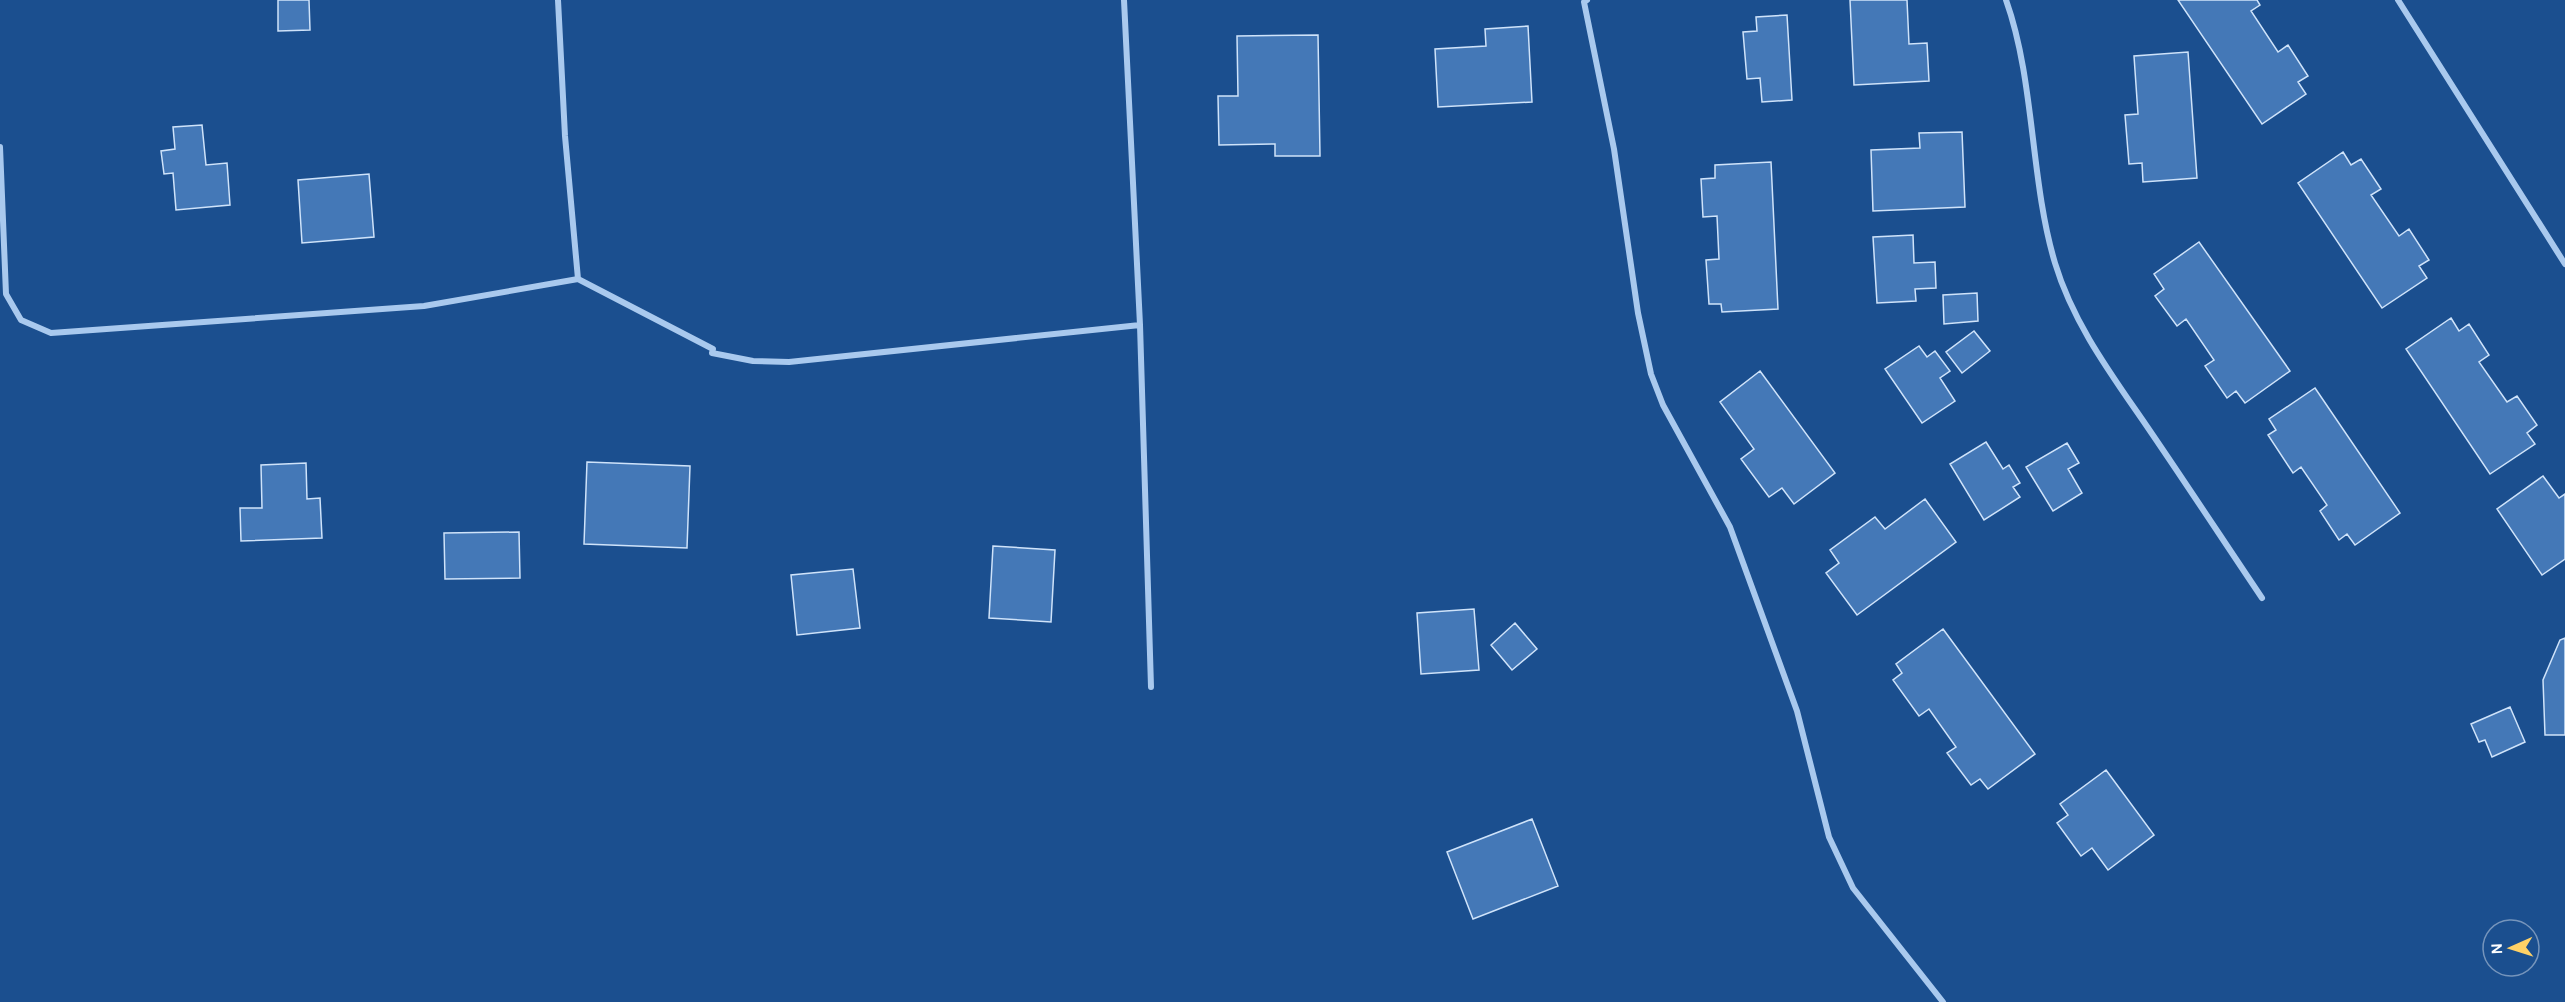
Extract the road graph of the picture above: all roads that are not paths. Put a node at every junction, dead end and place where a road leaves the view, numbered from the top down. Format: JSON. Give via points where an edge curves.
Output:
{"nodes":[{"id":1,"x":558,"y":0,"type":"edge"},
{"id":2,"x":1124,"y":0,"type":"edge"},
{"id":3,"x":1587,"y":0,"type":"edge"},
{"id":4,"x":2006,"y":0,"type":"edge"},
{"id":5,"x":2398,"y":0,"type":"edge"},
{"id":6,"x":0,"y":147,"type":"edge"},
{"id":7,"x":2565,"y":264,"type":"edge"},
{"id":8,"x":578,"y":279,"type":"junction"},
{"id":9,"x":1140,"y":325,"type":"junction"},
{"id":10,"x":2262,"y":598,"type":"dead end"},
{"id":11,"x":1151,"y":687,"type":"dead end"},
{"id":12,"x":1943,"y":1002,"type":"edge"}],
"edges":[{"from":1,"to":8,"type":"street"},
{"from":2,"to":9,"type":"street"},
{"from":3,"to":12,"type":"street","via":[[1584,2],[1614,148],[1651,374],[1663,405],[1730,527],[1797,711],[1829,837],[1852,888]]},
{"from":4,"to":10,"type":"street","via":[[2018,44],[2050,242],[2069,301],[2094,349]]},
{"from":5,"to":7,"type":"street"},
{"from":6,"to":8,"type":"street","via":[[6,294],[21,320],[51,333],[424,306]]},
{"from":8,"to":9,"type":"street","via":[[713,349],[712,353],[753,361],[789,362]]},
{"from":9,"to":11,"type":"street"}]}
